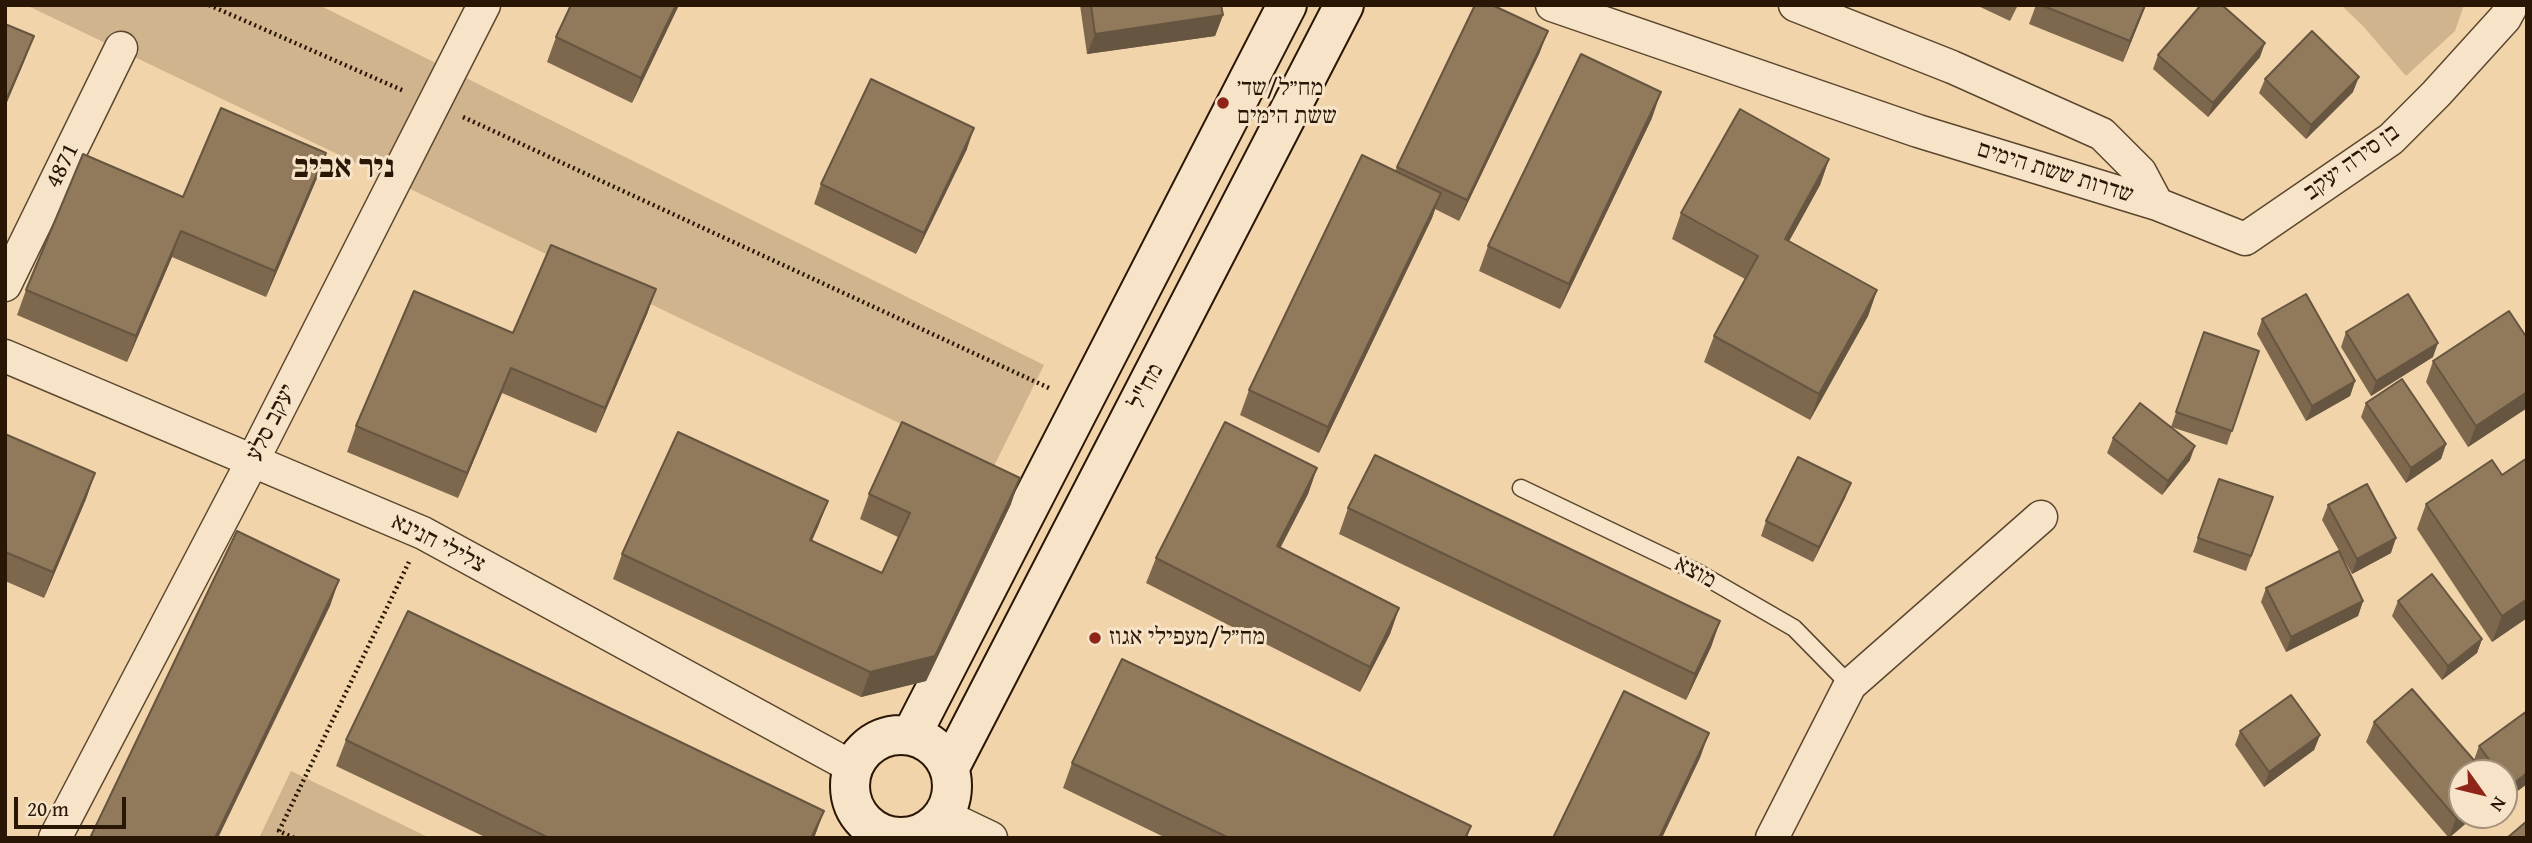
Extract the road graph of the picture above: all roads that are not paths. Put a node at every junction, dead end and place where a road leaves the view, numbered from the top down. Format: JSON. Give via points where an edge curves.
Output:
{"nodes":[{"id":1,"x":484,"y":5,"type":"edge"},
{"id":2,"x":1287,"y":5,"type":"edge"},
{"id":3,"x":1344,"y":5,"type":"edge"},
{"id":4,"x":1552,"y":5,"type":"edge"},
{"id":5,"x":1795,"y":5,"type":"edge"},
{"id":6,"x":2512,"y":5,"type":"edge"},
{"id":7,"x":121,"y":48,"type":"dead end"},
{"id":8,"x":2157,"y":204,"type":"junction"},
{"id":9,"x":5,"y":285,"type":"edge"},
{"id":10,"x":5,"y":355,"type":"edge"},
{"id":11,"x":253,"y":460,"type":"junction"},
{"id":12,"x":1521,"y":488,"type":"dead end"},
{"id":13,"x":2041,"y":517,"type":"dead end"},
{"id":14,"x":1850,"y":685,"type":"junction"},
{"id":15,"x":911,"y":736,"type":"junction"},
{"id":16,"x":854,"y":768,"type":"junction"},
{"id":17,"x":949,"y":769,"type":"junction"},
{"id":18,"x":856,"y":827,"type":"edge"},
{"id":19,"x":926,"y":829,"type":"edge"},
{"id":20,"x":55,"y":838,"type":"edge"},
{"id":21,"x":991,"y":838,"type":"edge"},
{"id":22,"x":1772,"y":838,"type":"edge"}],
"edges":[{"from":1,"to":11,"type":"street","name":"יעקב סלע"},
{"from":2,"to":15,"type":"street","name":"מח\"ל"},
{"from":3,"to":17,"type":"street","name":"מח\"ל"},
{"from":4,"to":8,"type":"street","name":"שדרות ששת הימים","via":[[1918,131]]},
{"from":5,"to":8,"type":"street","name":"שדרות ששת הימים","via":[[1952,67],[2102,134],[2140,172]]},
{"from":6,"to":8,"type":"street","name":"בן סירה יעקב","via":[[2505,18],[2391,139],[2245,239]]},
{"from":7,"to":9,"type":"street","name":"4871"},
{"from":10,"to":11,"type":"street","name":"צלילי חנינא"},
{"from":11,"to":16,"type":"street","name":"צלילי חנינא","via":[[423,533]]},
{"from":11,"to":20,"type":"street","name":"יעקב סלע"},
{"from":12,"to":14,"type":"lane","name":"מוצא","via":[[1697,572],[1794,628]]},
{"from":13,"to":14,"type":"street"},
{"from":14,"to":22,"type":"street"},
{"from":15,"to":16,"type":"street","via":[[876,742],[862,753]]},
{"from":15,"to":17,"type":"street","via":[[941,754]]},
{"from":16,"to":18,"type":"street","via":[[850,786]]},
{"from":17,"to":19,"type":"street","via":[[950,801]]},
{"from":18,"to":19,"type":"street","via":[[902,837]]},
{"from":19,"to":21,"type":"street"}]}
